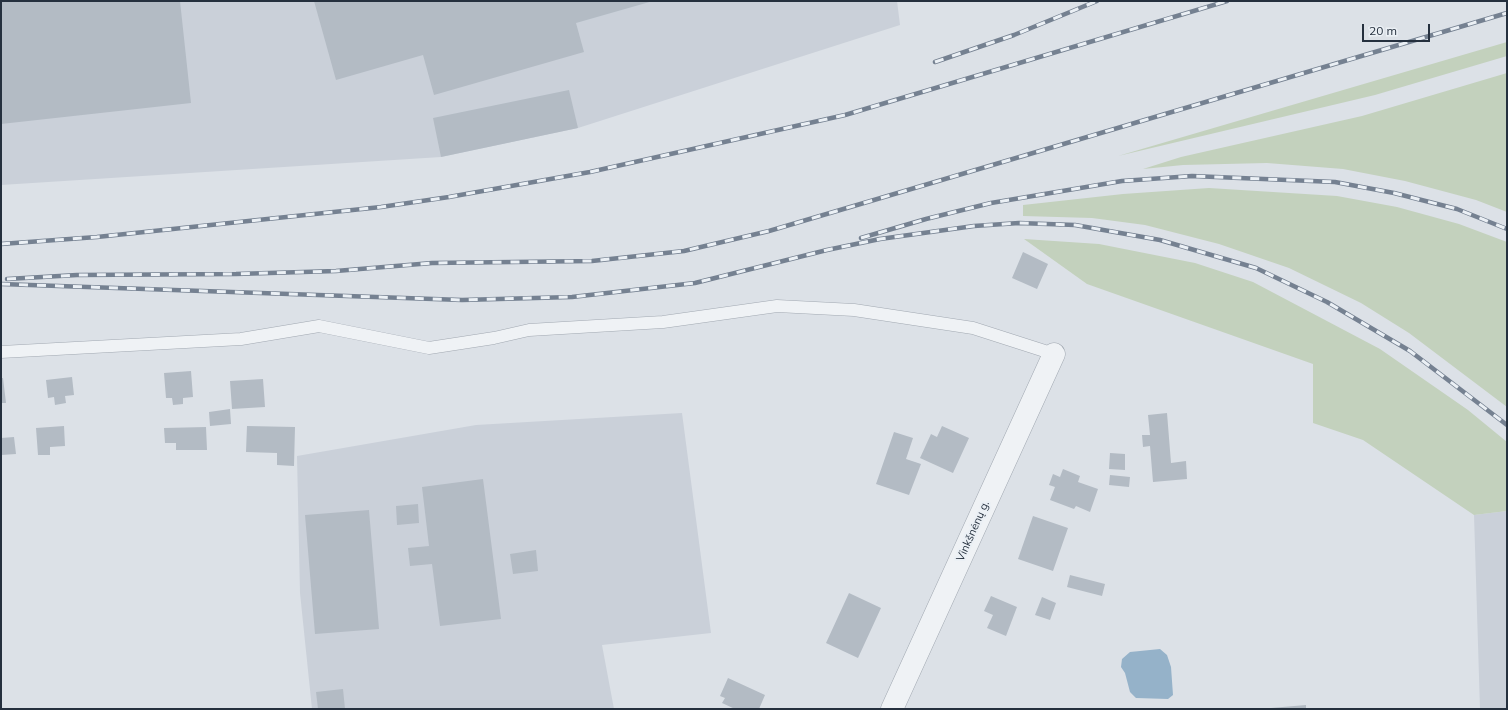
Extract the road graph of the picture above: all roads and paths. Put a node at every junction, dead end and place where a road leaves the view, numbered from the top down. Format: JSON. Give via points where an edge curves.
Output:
{"nodes":[{"id":1,"x":1,"y":352,"type":"edge"},
{"id":2,"x":1054,"y":354,"type":"joint"},
{"id":3,"x":892,"y":709,"type":"edge"}],
"edges":[{"from":1,"to":2,"type":"lane","via":[[241,339],[319,326],[429,348],[529,330],[663,322],[777,306],[854,310],[972,328]]},
{"from":2,"to":3,"type":"street","name":"Vinkšnėnų g."}]}
